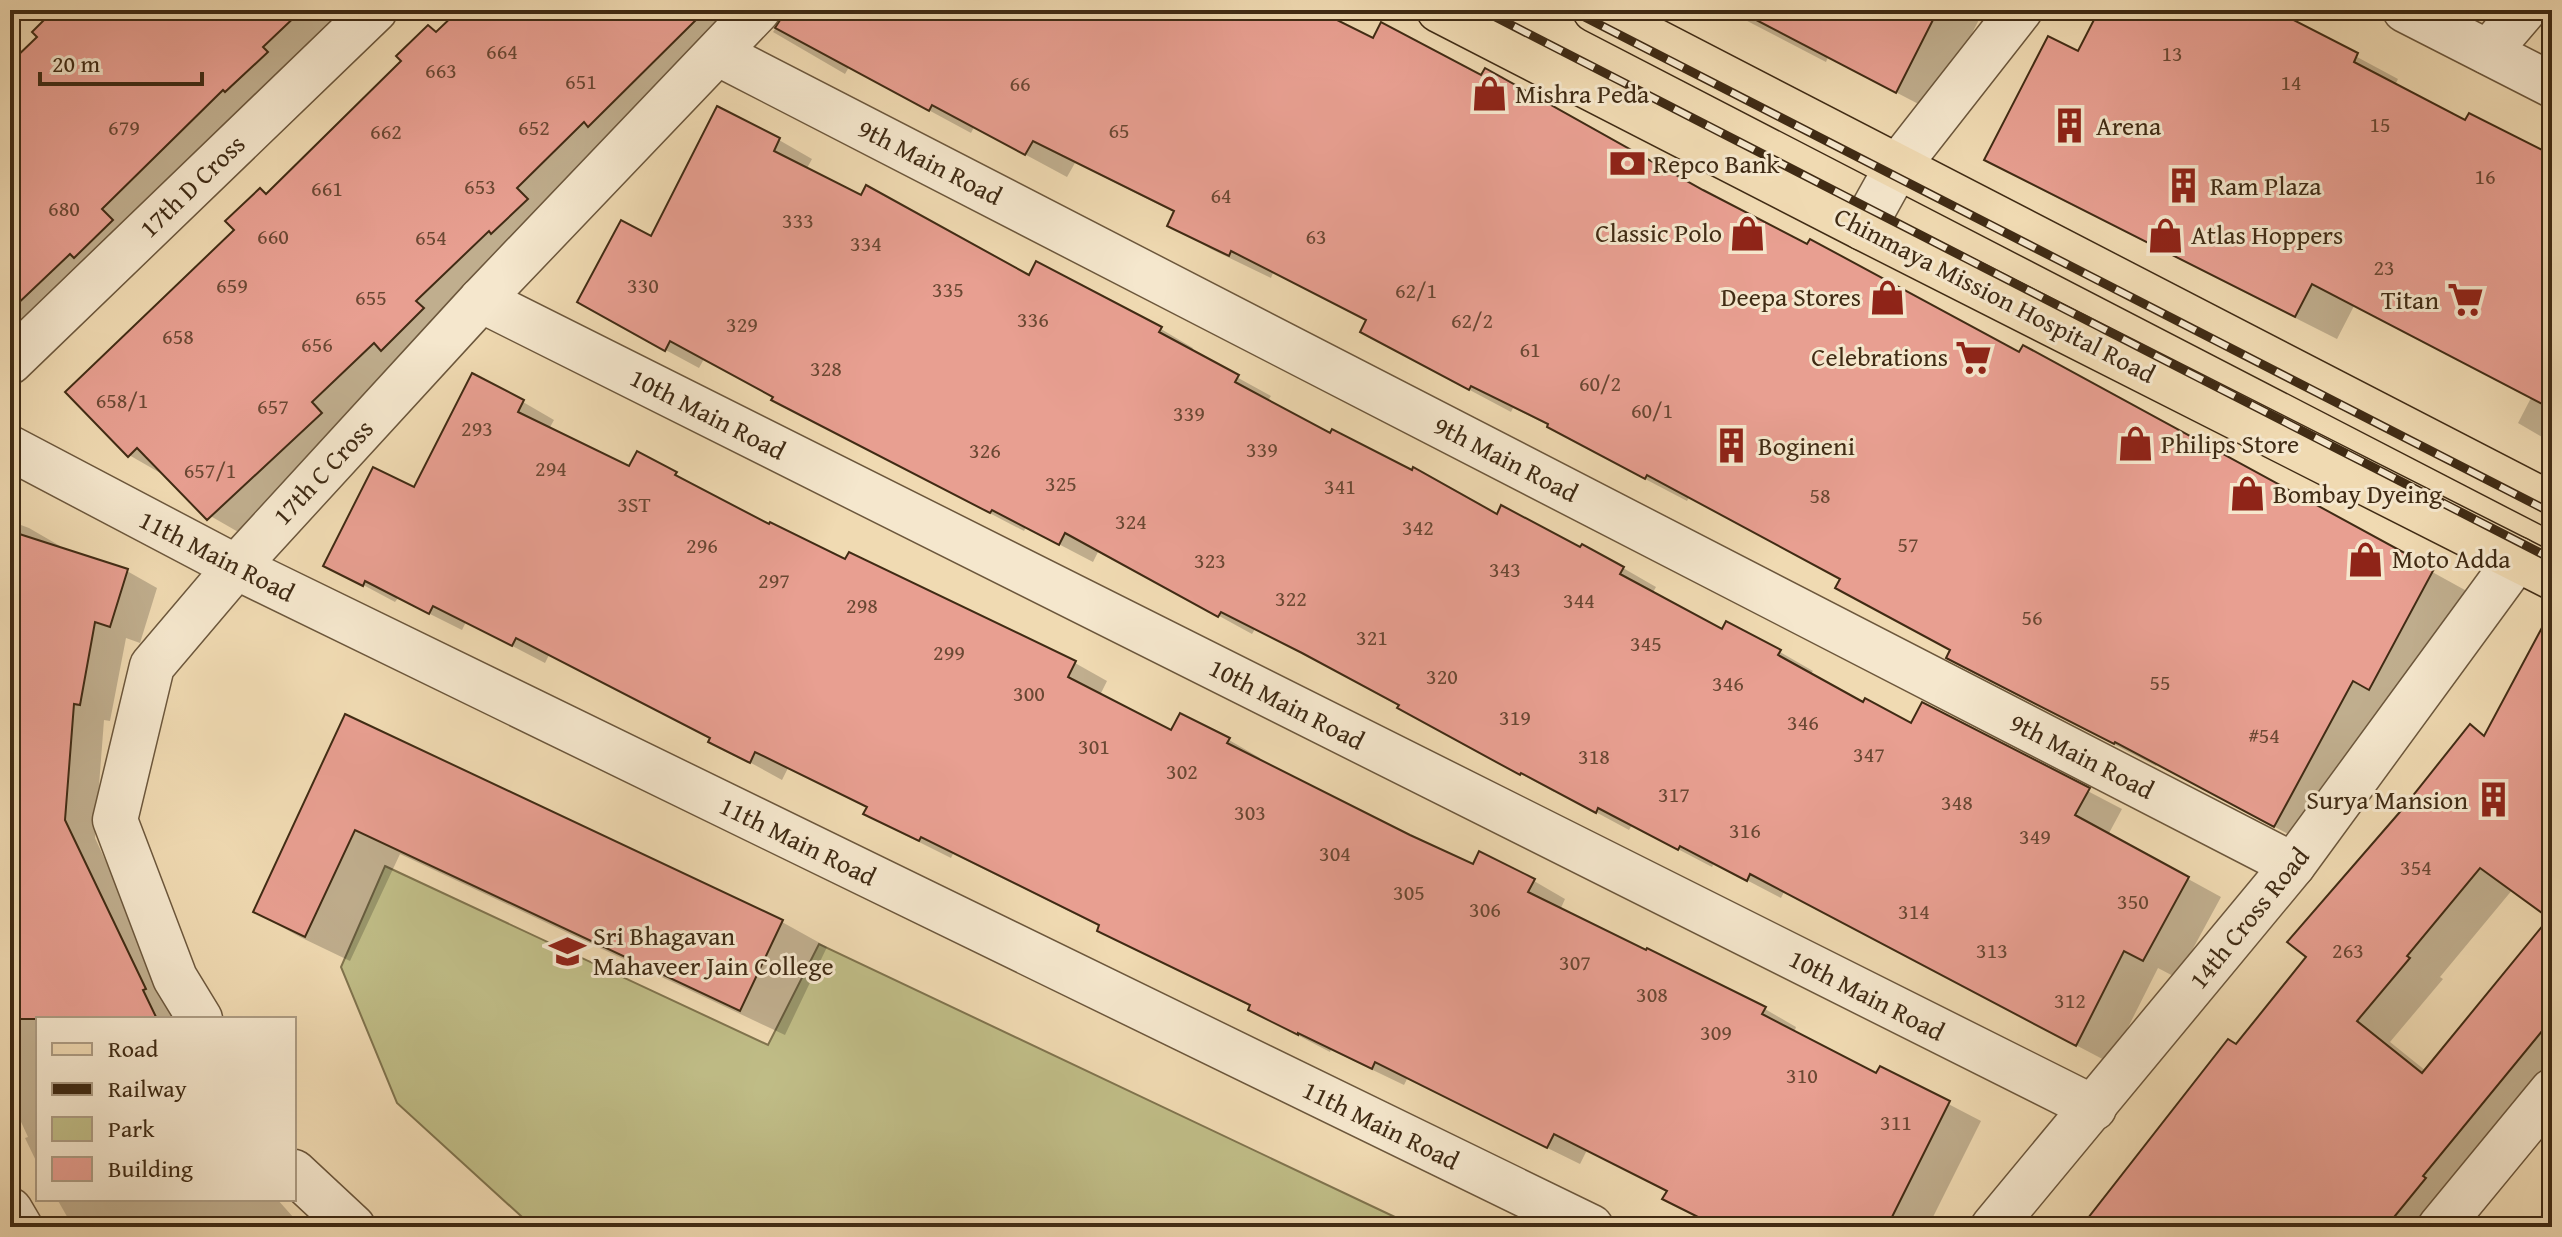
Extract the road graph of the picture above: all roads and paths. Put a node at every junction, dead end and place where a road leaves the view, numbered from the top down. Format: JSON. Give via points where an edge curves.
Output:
{"nodes":[{"id":1,"x":375,"y":10,"type":"edge"},
{"id":2,"x":758,"y":10,"type":"edge"},
{"id":3,"x":1439,"y":10,"type":"edge"},
{"id":4,"x":1595,"y":10,"type":"edge"},
{"id":5,"x":2020,"y":10,"type":"edge"},
{"id":6,"x":2405,"y":10,"type":"edge"},
{"id":7,"x":2524,"y":10,"type":"edge"},
{"id":8,"x":2488,"y":52,"type":"junction"},
{"id":9,"x":719,"y":54,"type":"junction"},
{"id":10,"x":2552,"y":85,"type":"edge"},
{"id":11,"x":1897,"y":167,"type":"junction"},
{"id":12,"x":1863,"y":228,"type":"junction"},
{"id":13,"x":481,"y":300,"type":"junction"},
{"id":14,"x":10,"y":362,"type":"edge"},
{"id":15,"x":10,"y":448,"type":"edge"},
{"id":16,"x":2552,"y":505,"type":"edge"},
{"id":17,"x":236,"y":567,"type":"junction"},
{"id":18,"x":2534,"y":568,"type":"edge"},
{"id":19,"x":2293,"y":865,"type":"junction"},
{"id":20,"x":199,"y":1017,"type":"edge"},
{"id":21,"x":2552,"y":1091,"type":"edge"},
{"id":22,"x":2094,"y":1108,"type":"junction"},
{"id":23,"x":296,"y":1174,"type":"edge"},
{"id":24,"x":10,"y":1210,"type":"edge"},
{"id":25,"x":20,"y":1227,"type":"edge"},
{"id":26,"x":353,"y":1227,"type":"edge"},
{"id":27,"x":1591,"y":1227,"type":"edge"},
{"id":28,"x":1993,"y":1227,"type":"edge"},
{"id":29,"x":2440,"y":1227,"type":"edge"}],
"edges":[{"from":1,"to":14,"type":"street","name":"17th D Cross"},
{"from":2,"to":9,"type":"street","name":"17th C Cross"},
{"from":3,"to":12,"type":"main road","name":"Chinmaya Mission Hospital Road"},
{"from":4,"to":11,"type":"main road"},
{"from":5,"to":11,"type":"street"},
{"from":6,"to":8,"type":"street"},
{"from":7,"to":8,"type":"street"},
{"from":8,"to":10,"type":"street"},
{"from":9,"to":13,"type":"street","name":"17th C Cross"},
{"from":9,"to":19,"type":"street","name":"9th Main Road"},
{"from":11,"to":12,"type":"street"},
{"from":11,"to":16,"type":"main road"},
{"from":12,"to":18,"type":"main road","name":"Chinmaya Mission Hospital Road"},
{"from":13,"to":17,"type":"street","name":"17th C Cross"},
{"from":13,"to":22,"type":"street","name":"10th Main Road"},
{"from":15,"to":17,"type":"street","name":"11th Main Road"},
{"from":17,"to":20,"type":"street","name":"17th C Cross","via":[[152,666],[115,820],[175,978]]},
{"from":17,"to":27,"type":"street","name":"11th Main Road"},
{"from":18,"to":19,"type":"street","name":"14th Cross Road"},
{"from":19,"to":22,"type":"street","name":"14th Cross Road"},
{"from":21,"to":29,"type":"street"},
{"from":22,"to":28,"type":"street","name":"14th Cross Road"},
{"from":23,"to":26,"type":"street"},
{"from":24,"to":25,"type":"street"}]}
